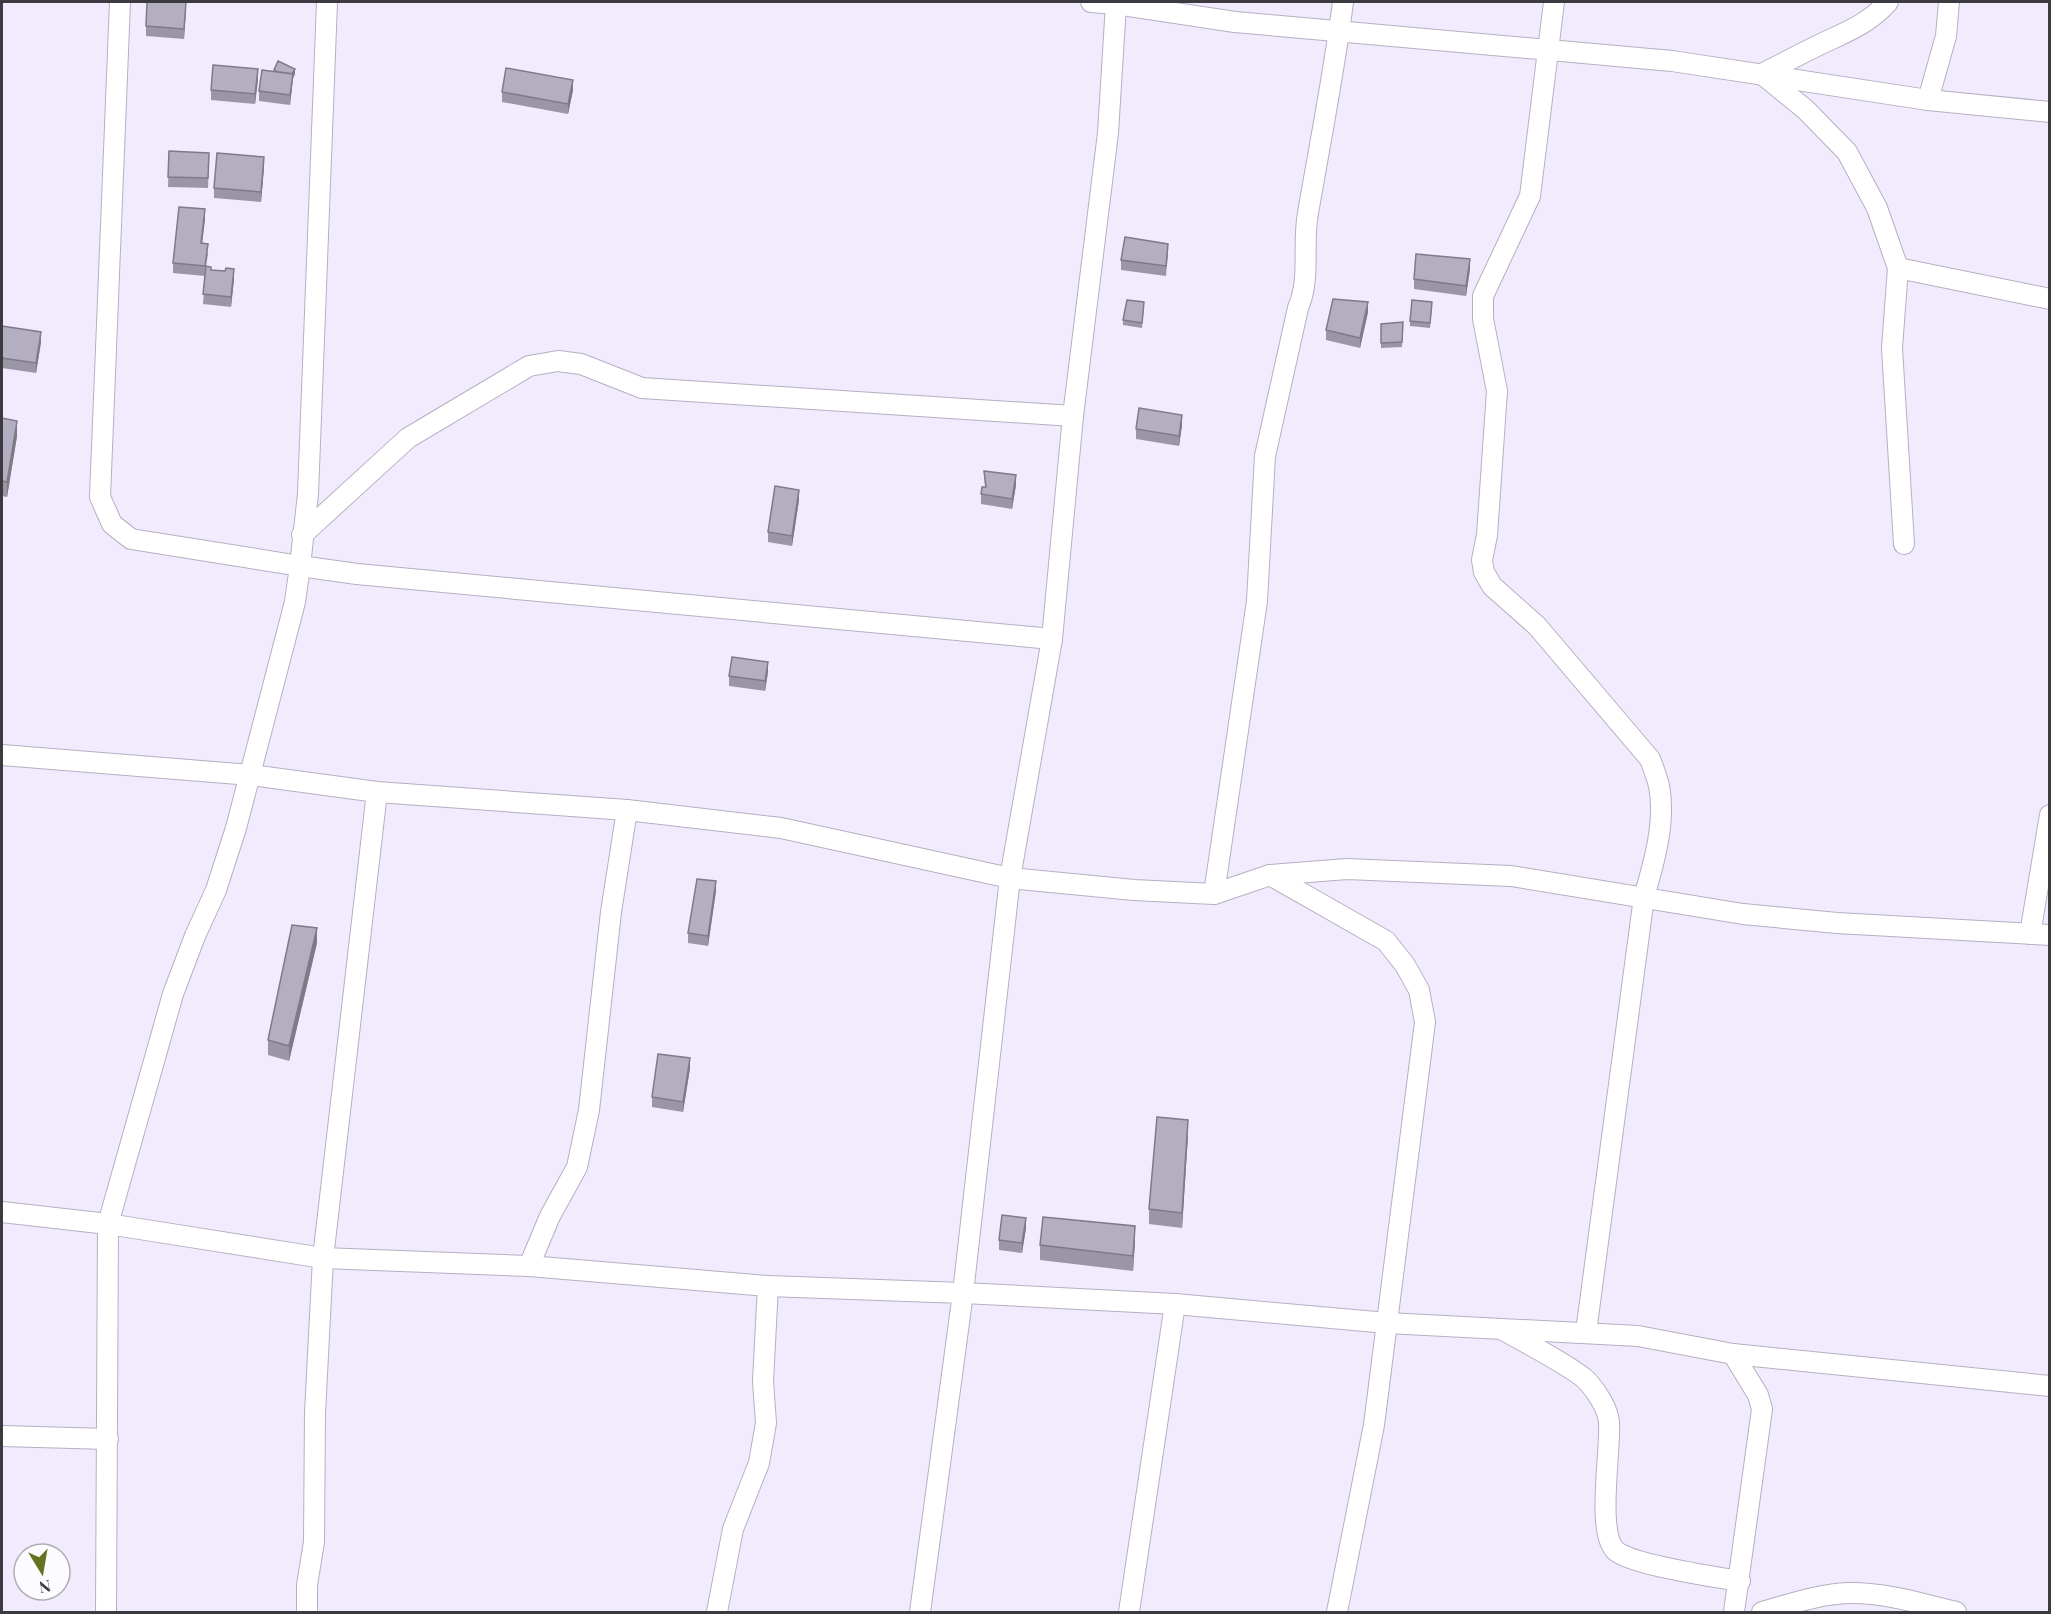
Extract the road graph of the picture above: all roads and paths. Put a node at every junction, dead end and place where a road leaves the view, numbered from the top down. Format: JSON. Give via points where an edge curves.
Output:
{"nodes":[{"id":1,"x":120,"y":2,"type":"edge"},
{"id":2,"x":327,"y":2,"type":"edge"},
{"id":3,"x":1090,"y":2,"type":"edge"},
{"id":4,"x":1343,"y":2,"type":"edge"},
{"id":5,"x":1554,"y":2,"type":"edge"},
{"id":6,"x":1888,"y":2,"type":"edge"},
{"id":7,"x":1949,"y":2,"type":"edge"},
{"id":8,"x":1116,"y":3,"type":"edge"},
{"id":9,"x":1339,"y":31,"type":"junction"},
{"id":10,"x":1550,"y":51,"type":"junction"},
{"id":11,"x":1762,"y":74,"type":"junction"},
{"id":12,"x":1928,"y":100,"type":"junction"},
{"id":13,"x":2049,"y":112,"type":"edge"},
{"id":14,"x":1898,"y":268,"type":"junction"},
{"id":15,"x":2049,"y":299,"type":"edge"},
{"id":16,"x":1073,"y":416,"type":"junction"},
{"id":17,"x":302,"y":536,"type":"junction"},
{"id":18,"x":1904,"y":544,"type":"dead end"},
{"id":19,"x":300,"y":566,"type":"junction"},
{"id":20,"x":1052,"y":639,"type":"junction"},
{"id":21,"x":5,"y":759,"type":"edge"},
{"id":22,"x":251,"y":775,"type":"junction"},
{"id":23,"x":377,"y":792,"type":"junction"},
{"id":24,"x":627,"y":810,"type":"junction"},
{"id":25,"x":2049,"y":815,"type":"edge"},
{"id":26,"x":1269,"y":875,"type":"junction"},
{"id":27,"x":1010,"y":878,"type":"junction"},
{"id":28,"x":1214,"y":894,"type":"junction"},
{"id":29,"x":1644,"y":897,"type":"junction"},
{"id":30,"x":2040,"y":934,"type":"edge"},
{"id":31,"x":2,"y":1212,"type":"edge"},
{"id":32,"x":108,"y":1224,"type":"junction"},
{"id":33,"x":323,"y":1258,"type":"junction"},
{"id":34,"x":529,"y":1266,"type":"junction"},
{"id":35,"x":768,"y":1286,"type":"junction"},
{"id":36,"x":963,"y":1293,"type":"junction"},
{"id":37,"x":1175,"y":1304,"type":"junction"},
{"id":38,"x":1387,"y":1323,"type":"junction"},
{"id":39,"x":1500,"y":1328,"type":"junction"},
{"id":40,"x":1586,"y":1332,"type":"junction"},
{"id":41,"x":1733,"y":1354,"type":"junction"},
{"id":42,"x":2049,"y":1386,"type":"edge"},
{"id":43,"x":2,"y":1436,"type":"edge"},
{"id":44,"x":108,"y":1439,"type":"junction"},
{"id":45,"x":1740,"y":1581,"type":"junction"},
{"id":46,"x":106,"y":1612,"type":"edge"},
{"id":47,"x":307,"y":1612,"type":"edge"},
{"id":48,"x":717,"y":1612,"type":"edge"},
{"id":49,"x":920,"y":1612,"type":"edge"},
{"id":50,"x":1129,"y":1612,"type":"edge"},
{"id":51,"x":1337,"y":1612,"type":"edge"},
{"id":52,"x":1734,"y":1612,"type":"edge"},
{"id":53,"x":1762,"y":1612,"type":"edge"},
{"id":54,"x":1956,"y":1612,"type":"edge"}],
"edges":[{"from":1,"to":19,"type":"street","via":[[100,497],[112,524],[131,539]]},
{"from":2,"to":17,"type":"street","via":[[308,494]]},
{"from":3,"to":8,"type":"street"},
{"from":4,"to":9,"type":"street"},
{"from":5,"to":10,"type":"street"},
{"from":6,"to":11,"type":"street","via":[[1848,33]]},
{"from":7,"to":12,"type":"street","via":[[1946,36]]},
{"from":8,"to":9,"type":"street","via":[[1235,22]]},
{"from":8,"to":16,"type":"street","via":[[1108,132]]},
{"from":9,"to":10,"type":"street"},
{"from":9,"to":28,"type":"street","via":[[1307,216],[1305,291],[1265,456],[1257,601]]},
{"from":10,"to":11,"type":"street","via":[[1672,61]]},
{"from":10,"to":29,"type":"street","via":[[1530,196],[1483,296],[1483,319],[1497,391],[1482,560],[1492,586],[1537,626],[1650,759],[1659,786],[1659,826]]},
{"from":11,"to":12,"type":"street"},
{"from":11,"to":14,"type":"street","via":[[1806,110],[1847,152],[1877,208]]},
{"from":12,"to":13,"type":"street"},
{"from":14,"to":15,"type":"street"},
{"from":14,"to":18,"type":"street","via":[[1892,348]]},
{"from":16,"to":17,"type":"street","via":[[642,388],[580,364],[558,361],[529,366],[408,438]]},
{"from":16,"to":20,"type":"street"},
{"from":17,"to":19,"type":"street"},
{"from":19,"to":20,"type":"street"},
{"from":19,"to":22,"type":"street","via":[[295,602]]},
{"from":20,"to":27,"type":"street"},
{"from":21,"to":22,"type":"street"},
{"from":22,"to":23,"type":"street"},
{"from":22,"to":32,"type":"street","via":[[216,890],[173,994]]},
{"from":23,"to":24,"type":"street"},
{"from":23,"to":33,"type":"street"},
{"from":24,"to":27,"type":"street","via":[[781,828]]},
{"from":24,"to":34,"type":"street","via":[[611,912],[589,1110],[577,1167]]},
{"from":25,"to":30,"type":"street"},
{"from":26,"to":28,"type":"street"},
{"from":26,"to":29,"type":"street","via":[[1347,869],[1511,876]]},
{"from":26,"to":38,"type":"street","via":[[1386,941],[1419,990],[1425,1022]]},
{"from":27,"to":28,"type":"street"},
{"from":27,"to":36,"type":"street"},
{"from":29,"to":30,"type":"street","via":[[1743,914],[1825,922]]},
{"from":29,"to":40,"type":"street"},
{"from":31,"to":32,"type":"street"},
{"from":32,"to":33,"type":"street"},
{"from":32,"to":44,"type":"street"},
{"from":33,"to":34,"type":"street"},
{"from":33,"to":47,"type":"street","via":[[315,1413],[314,1542]]},
{"from":34,"to":35,"type":"street"},
{"from":35,"to":36,"type":"street"},
{"from":35,"to":48,"type":"street","via":[[763,1381],[766,1423],[759,1463],[733,1529]]},
{"from":36,"to":37,"type":"street"},
{"from":36,"to":49,"type":"street"},
{"from":37,"to":38,"type":"street"},
{"from":37,"to":50,"type":"street"},
{"from":38,"to":39,"type":"street"},
{"from":38,"to":51,"type":"street","via":[[1374,1425]]},
{"from":39,"to":40,"type":"street"},
{"from":39,"to":45,"type":"street","via":[[1587,1380],[1602,1402],[1609,1420],[1604,1521],[1607,1537],[1617,1551],[1666,1568]]},
{"from":40,"to":41,"type":"street","via":[[1638,1336]]},
{"from":41,"to":42,"type":"street"},
{"from":41,"to":45,"type":"street","via":[[1762,1409]]},
{"from":43,"to":44,"type":"street"},
{"from":44,"to":46,"type":"street"},
{"from":45,"to":52,"type":"street"},
{"from":53,"to":54,"type":"street","via":[[1852,1593],[1904,1599]]}]}
